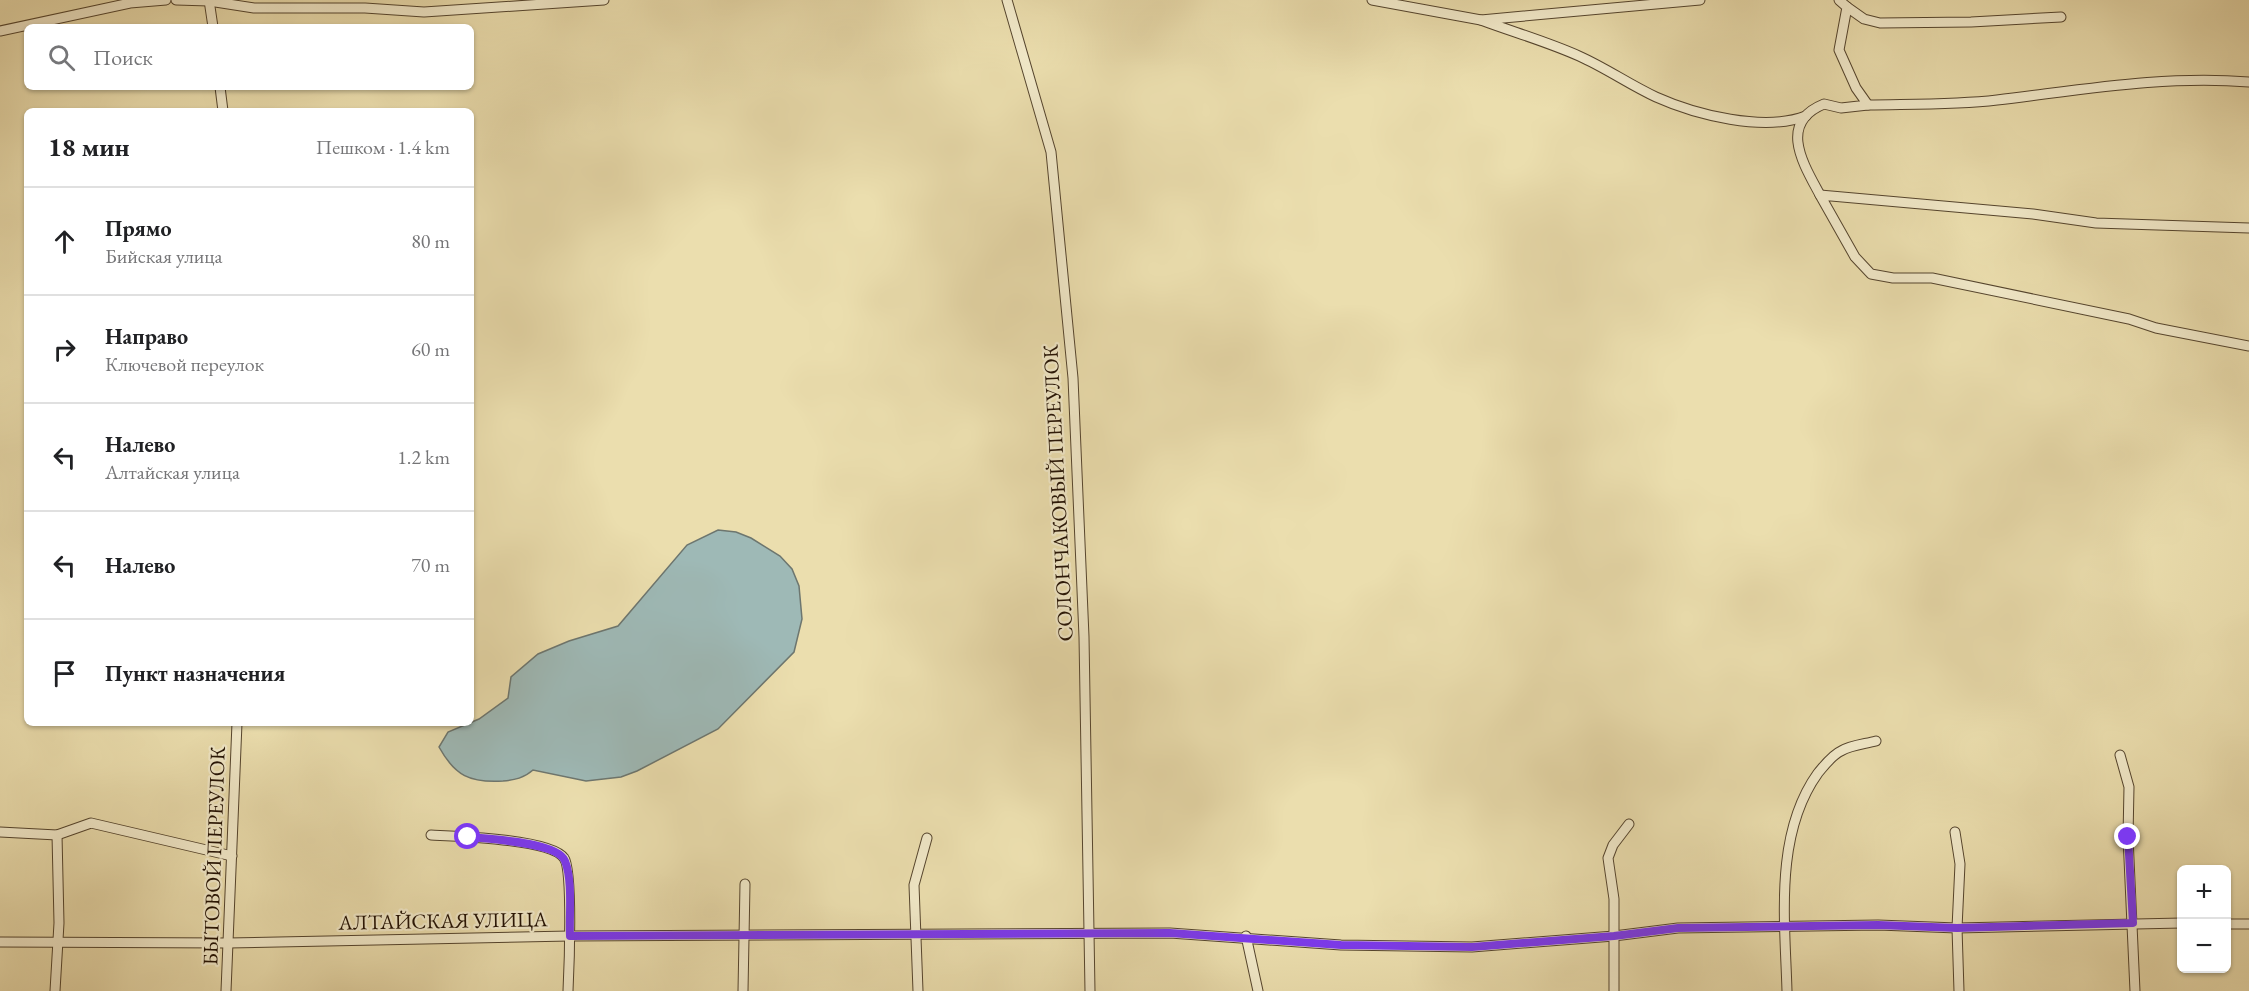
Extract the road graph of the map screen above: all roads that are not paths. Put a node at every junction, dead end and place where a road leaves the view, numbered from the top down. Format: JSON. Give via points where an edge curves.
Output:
{"nodes":[{"id":1,"x":166,"y":0,"type":"edge"},
{"id":2,"x":176,"y":0,"type":"edge"},
{"id":3,"x":604,"y":0,"type":"edge"},
{"id":4,"x":1006,"y":0,"type":"edge"},
{"id":5,"x":1372,"y":0,"type":"edge"},
{"id":6,"x":1700,"y":0,"type":"edge"},
{"id":7,"x":209,"y":1,"type":"edge"},
{"id":8,"x":1662,"y":2,"type":"edge"},
{"id":9,"x":1843,"y":3,"type":"edge"},
{"id":10,"x":2061,"y":17,"type":"dead end"},
{"id":11,"x":1481,"y":20,"type":"junction"},
{"id":12,"x":32,"y":24,"type":"edge"},
{"id":13,"x":213,"y":24,"type":"edge"},
{"id":14,"x":24,"y":26,"type":"edge"},
{"id":15,"x":0,"y":31,"type":"edge"},
{"id":16,"x":2249,"y":82,"type":"edge"},
{"id":17,"x":220,"y":90,"type":"edge"},
{"id":18,"x":1868,"y":105,"type":"junction"},
{"id":19,"x":224,"y":108,"type":"edge"},
{"id":20,"x":1806,"y":116,"type":"junction"},
{"id":21,"x":1820,"y":195,"type":"junction"},
{"id":22,"x":2249,"y":228,"type":"edge"},
{"id":23,"x":2249,"y":346,"type":"edge"},
{"id":24,"x":237,"y":726,"type":"edge"},
{"id":25,"x":1876,"y":741,"type":"dead end"},
{"id":26,"x":2120,"y":755,"type":"dead end"},
{"id":27,"x":1629,"y":824,"type":"dead end"},
{"id":28,"x":0,"y":832,"type":"edge"},
{"id":29,"x":1955,"y":832,"type":"dead end"},
{"id":30,"x":57,"y":835,"type":"junction"},
{"id":31,"x":431,"y":835,"type":"dead end"},
{"id":32,"x":927,"y":838,"type":"dead end"},
{"id":33,"x":232,"y":856,"type":"junction"},
{"id":34,"x":745,"y":884,"type":"dead end"},
{"id":35,"x":2133,"y":923,"type":"junction"},
{"id":36,"x":2177,"y":923,"type":"edge"},
{"id":37,"x":2231,"y":924,"type":"edge"},
{"id":38,"x":2249,"y":924,"type":"edge"},
{"id":39,"x":1785,"y":927,"type":"junction"},
{"id":40,"x":1957,"y":928,"type":"junction"},
{"id":41,"x":914,"y":934,"type":"junction"},
{"id":42,"x":1089,"y":934,"type":"junction"},
{"id":43,"x":570,"y":936,"type":"junction"},
{"id":44,"x":744,"y":936,"type":"junction"},
{"id":45,"x":1246,"y":936,"type":"junction"},
{"id":46,"x":1614,"y":936,"type":"junction"},
{"id":47,"x":0,"y":942,"type":"edge"},
{"id":48,"x":58,"y":942,"type":"junction"},
{"id":49,"x":228,"y":943,"type":"junction"},
{"id":50,"x":55,"y":991,"type":"edge"},
{"id":51,"x":226,"y":991,"type":"edge"},
{"id":52,"x":568,"y":991,"type":"edge"},
{"id":53,"x":744,"y":991,"type":"edge"},
{"id":54,"x":918,"y":991,"type":"edge"},
{"id":55,"x":1090,"y":991,"type":"edge"},
{"id":56,"x":1258,"y":991,"type":"edge"},
{"id":57,"x":1614,"y":991,"type":"edge"},
{"id":58,"x":1787,"y":991,"type":"edge"},
{"id":59,"x":1959,"y":991,"type":"edge"},
{"id":60,"x":2135,"y":991,"type":"edge"}],
"edges":[{"from":1,"to":12,"type":"street","via":[[130,3]]},
{"from":2,"to":7,"type":"street"},
{"from":3,"to":7,"type":"street","via":[[424,12],[254,8]]},
{"from":4,"to":42,"type":"street","name":"СОЛОНЧАКОВЫЙ ПЕРЕУЛОК","via":[[1051,152],[1073,378],[1084,638]]},
{"from":5,"to":11,"type":"street"},
{"from":6,"to":8,"type":"street"},
{"from":7,"to":13,"type":"street"},
{"from":8,"to":11,"type":"street"},
{"from":9,"to":10,"type":"street","via":[[1864,19],[1880,22]]},
{"from":9,"to":18,"type":"street","via":[[1839,50]]},
{"from":11,"to":20,"type":"street","via":[[1577,55],[1655,96],[1688,108],[1754,123]]},
{"from":14,"to":15,"type":"street"},
{"from":16,"to":18,"type":"street","via":[[2209,79],[2109,84],[1995,100]]},
{"from":17,"to":19,"type":"street"},
{"from":18,"to":20,"type":"street","via":[[1841,108],[1824,104]]},
{"from":20,"to":21,"type":"street","via":[[1797,139],[1799,156]]},
{"from":21,"to":22,"type":"street","via":[[2096,223]]},
{"from":21,"to":23,"type":"street","via":[[1855,257],[1871,274],[1932,278]]},
{"from":24,"to":33,"type":"street","name":"БЫТОВОЙ ПЕРЕУЛОК"},
{"from":25,"to":39,"type":"street","via":[[1840,751],[1806,790],[1789,841]]},
{"from":26,"to":35,"type":"street","via":[[2129,787]]},
{"from":27,"to":46,"type":"street","via":[[1608,858]]},
{"from":28,"to":30,"type":"street"},
{"from":29,"to":40,"type":"street","via":[[1960,864]]},
{"from":30,"to":33,"type":"street","via":[[91,822]]},
{"from":30,"to":48,"type":"street"},
{"from":31,"to":43,"type":"street","via":[[512,841],[552,849],[565,858]]},
{"from":32,"to":41,"type":"street","via":[[914,885]]},
{"from":33,"to":49,"type":"street","name":"БЫТОВОЙ ПЕРЕУЛОК"},
{"from":34,"to":44,"type":"street"},
{"from":35,"to":36,"type":"street","name":"АЛТАЙСКАЯ УЛИЦА"},
{"from":35,"to":40,"type":"street","name":"АЛТАЙСКАЯ УЛИЦА"},
{"from":35,"to":60,"type":"street"},
{"from":37,"to":38,"type":"street"},
{"from":39,"to":40,"type":"street","name":"АЛТАЙСКАЯ УЛИЦА"},
{"from":39,"to":46,"type":"street","name":"АЛТАЙСКАЯ УЛИЦА","via":[[1678,928]]},
{"from":39,"to":58,"type":"street"},
{"from":40,"to":59,"type":"street"},
{"from":41,"to":42,"type":"street","name":"АЛТАЙСКАЯ УЛИЦА"},
{"from":41,"to":44,"type":"street","name":"АЛТАЙСКАЯ УЛИЦА"},
{"from":41,"to":54,"type":"street"},
{"from":42,"to":45,"type":"street","name":"АЛТАЙСКАЯ УЛИЦА"},
{"from":42,"to":55,"type":"street","name":"СОЛОНЧАКОВЫЙ ПЕРЕУЛОК"},
{"from":43,"to":44,"type":"street","name":"АЛТАЙСКАЯ УЛИЦА"},
{"from":43,"to":49,"type":"street","name":"АЛТАЙСКАЯ УЛИЦА"},
{"from":43,"to":52,"type":"street"},
{"from":44,"to":53,"type":"street"},
{"from":45,"to":46,"type":"street","name":"АЛТАЙСКАЯ УЛИЦА","via":[[1341,945],[1472,947]]},
{"from":45,"to":56,"type":"street"},
{"from":46,"to":57,"type":"street"},
{"from":47,"to":48,"type":"street","name":"АЛТАЙСКАЯ УЛИЦА"},
{"from":48,"to":49,"type":"street","name":"АЛТАЙСКАЯ УЛИЦА"},
{"from":48,"to":50,"type":"street"},
{"from":49,"to":51,"type":"street","name":"БЫТОВОЙ ПЕРЕУЛОК"}]}
